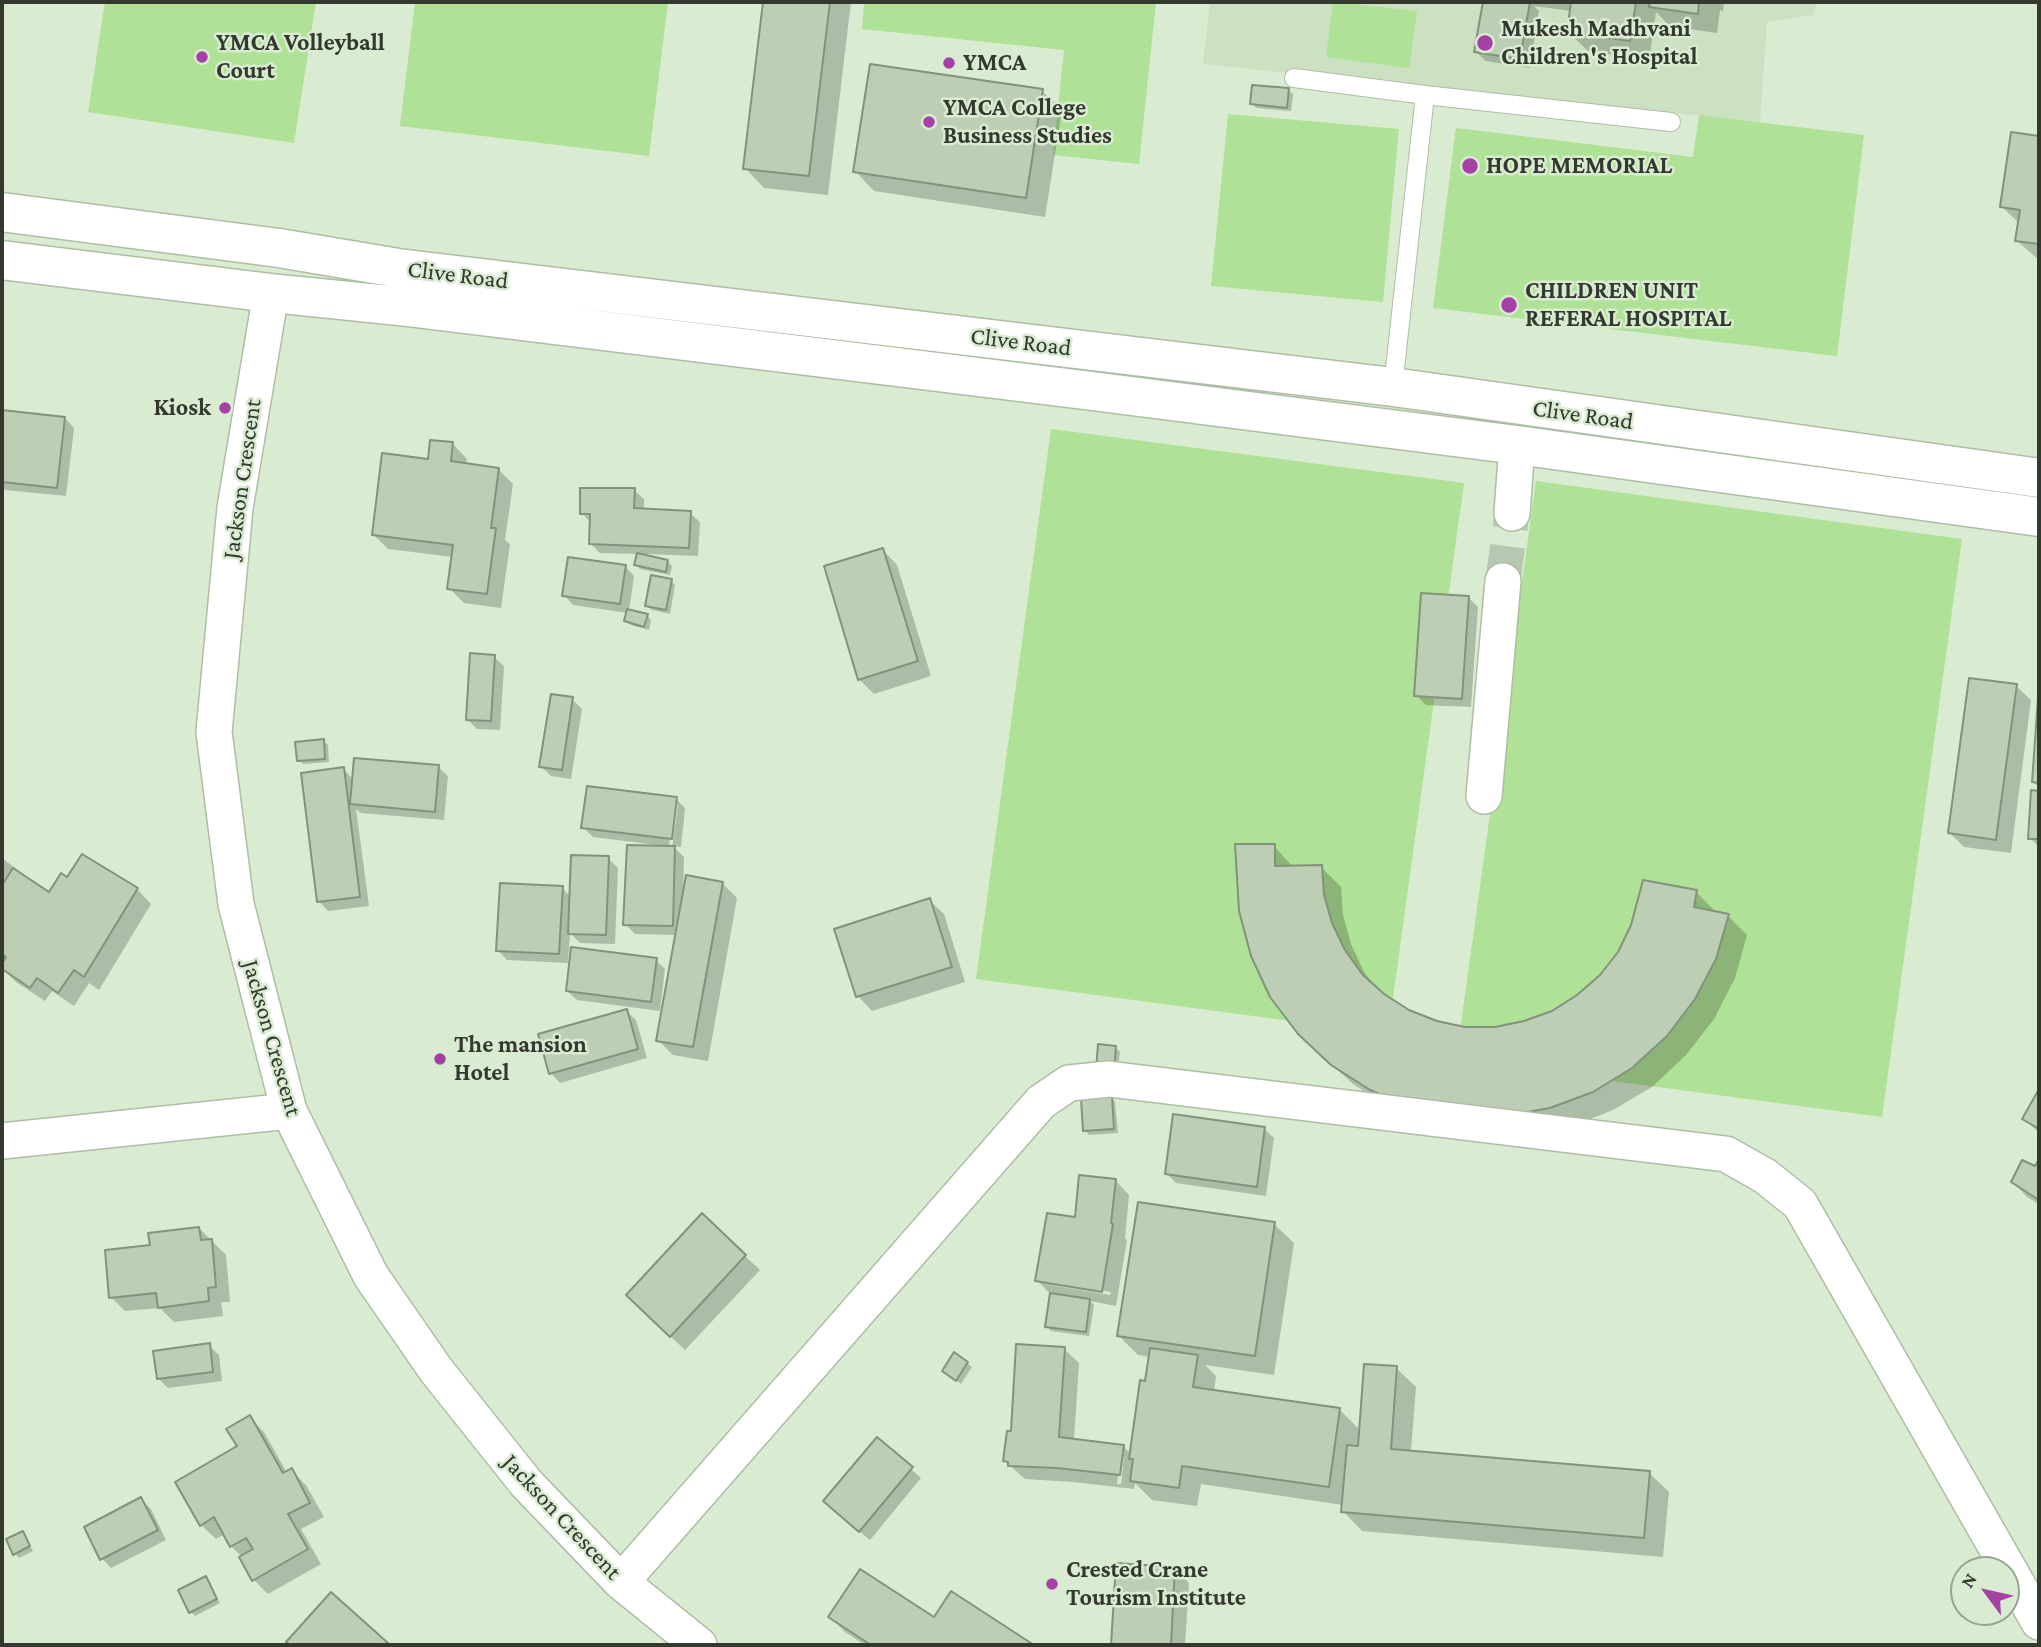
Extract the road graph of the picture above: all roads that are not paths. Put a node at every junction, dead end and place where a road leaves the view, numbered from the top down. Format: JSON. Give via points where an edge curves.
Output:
{"nodes":[{"id":1,"x":1294,"y":78,"type":"dead end"},
{"id":2,"x":1425,"y":95,"type":"junction"},
{"id":3,"x":1671,"y":122,"type":"dead end"},
{"id":4,"x":2,"y":212,"type":"edge"},
{"id":5,"x":2,"y":260,"type":"edge"},
{"id":6,"x":271,"y":293,"type":"junction"},
{"id":7,"x":1393,"y":387,"type":"junction"},
{"id":8,"x":1517,"y":445,"type":"junction"},
{"id":9,"x":2039,"y":478,"type":"edge"},
{"id":10,"x":1512,"y":513,"type":"tunnel mouth"},
{"id":11,"x":2039,"y":517,"type":"edge"},
{"id":12,"x":1503,"y":581,"type":"tunnel mouth"},
{"id":13,"x":1484,"y":796,"type":"dead end"},
{"id":14,"x":289,"y":1111,"type":"junction"},
{"id":15,"x":2,"y":1141,"type":"edge"},
{"id":16,"x":621,"y":1582,"type":"junction"},
{"id":17,"x":2039,"y":1622,"type":"edge"},
{"id":18,"x":699,"y":1645,"type":"edge"}],
"edges":[{"from":1,"to":2,"type":"lane"},
{"from":2,"to":3,"type":"lane"},
{"from":2,"to":7,"type":"lane"},
{"from":4,"to":7,"type":"street","name":"Clive Road","via":[[279,247],[412,270]]},
{"from":5,"to":6,"type":"street","name":"Clive Road"},
{"from":6,"to":8,"type":"street","name":"Clive Road"},
{"from":6,"to":14,"type":"street","name":"Jackson Crescent","via":[[234,508],[214,732],[236,904]]},
{"from":7,"to":9,"type":"street","name":"Clive Road"},
{"from":8,"to":10,"type":"street"},
{"from":8,"to":11,"type":"street","name":"Clive Road"},
{"from":12,"to":13,"type":"street"},
{"from":14,"to":15,"type":"street"},
{"from":14,"to":16,"type":"street","name":"Jackson Crescent","via":[[371,1276],[429,1360],[526,1483]]},
{"from":16,"to":17,"type":"street","via":[[1041,1102],[1069,1083],[1110,1079],[1726,1154],[1765,1175],[1800,1204]]},
{"from":16,"to":18,"type":"street","name":"Jackson Crescent"}]}
